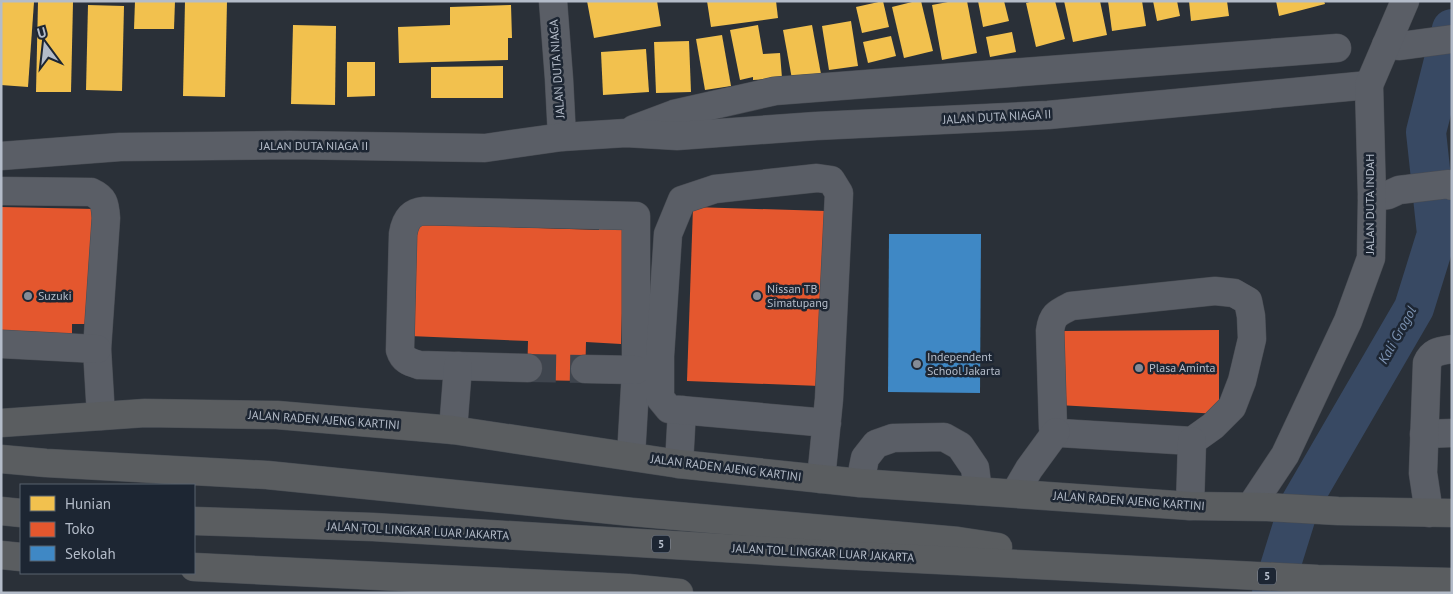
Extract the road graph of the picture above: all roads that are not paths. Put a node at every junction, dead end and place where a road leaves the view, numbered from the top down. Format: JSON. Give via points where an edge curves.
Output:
{"nodes":[{"id":1,"x":553,"y":1,"type":"edge"},
{"id":2,"x":1405,"y":1,"type":"edge"},
{"id":3,"x":1452,"y":39,"type":"edge"},
{"id":4,"x":1393,"y":45,"type":"junction"},
{"id":5,"x":1337,"y":48,"type":"dead end"},
{"id":6,"x":1369,"y":85,"type":"junction"},
{"id":7,"x":626,"y":133,"type":"junction"},
{"id":8,"x":562,"y":137,"type":"junction"},
{"id":9,"x":1,"y":156,"type":"edge"},
{"id":10,"x":1450,"y":189,"type":"edge"},
{"id":11,"x":1,"y":191,"type":"edge"},
{"id":12,"x":1390,"y":196,"type":"junction"},
{"id":13,"x":1,"y":344,"type":"edge"},
{"id":14,"x":96,"y":349,"type":"junction"},
{"id":15,"x":1452,"y":349,"type":"edge"},
{"id":16,"x":458,"y":366,"type":"junction"},
{"id":17,"x":528,"y":368,"type":"tunnel mouth"},
{"id":18,"x":585,"y":369,"type":"tunnel mouth"},
{"id":19,"x":636,"y":370,"type":"junction"},
{"id":20,"x":682,"y":410,"type":"junction"},
{"id":21,"x":101,"y":416,"type":"junction"},
{"id":22,"x":1,"y":423,"type":"edge"},
{"id":23,"x":827,"y":423,"type":"junction"},
{"id":24,"x":453,"y":430,"type":"junction"},
{"id":25,"x":1056,"y":432,"type":"junction"},
{"id":26,"x":1452,"y":433,"type":"edge"},
{"id":27,"x":1424,"y":434,"type":"junction"},
{"id":28,"x":1192,"y":441,"type":"junction"},
{"id":29,"x":631,"y":456,"type":"junction"},
{"id":30,"x":1,"y":459,"type":"edge"},
{"id":31,"x":679,"y":464,"type":"junction"},
{"id":32,"x":821,"y":479,"type":"junction"},
{"id":33,"x":860,"y":483,"type":"junction"},
{"id":34,"x":978,"y":491,"type":"junction"},
{"id":35,"x":1015,"y":493,"type":"junction"},
{"id":36,"x":1190,"y":506,"type":"junction"},
{"id":37,"x":1259,"y":507,"type":"junction"},
{"id":38,"x":1,"y":511,"type":"edge"},
{"id":39,"x":20,"y":513,"type":"edge"},
{"id":40,"x":1440,"y":513,"type":"edge"},
{"id":41,"x":195,"y":521,"type":"edge"},
{"id":42,"x":1,"y":555,"type":"edge"},
{"id":43,"x":20,"y":557,"type":"edge"},
{"id":44,"x":195,"y":568,"type":"edge"},
{"id":45,"x":1129,"y":568,"type":"junction"},
{"id":46,"x":1452,"y":582,"type":"edge"},
{"id":47,"x":679,"y":593,"type":"edge"}],
"edges":[{"from":1,"to":8,"type":"street","name":"JALAN DUTA NIAGA"},
{"from":2,"to":4,"type":"street","name":"JALAN DUTA INDAH"},
{"from":3,"to":4,"type":"street"},
{"from":4,"to":6,"type":"street","name":"JALAN DUTA INDAH"},
{"from":5,"to":7,"type":"street","name":"JALAN DUTA NIAGA II","via":[[775,92],[674,114]]},
{"from":6,"to":7,"type":"street","name":"JALAN DUTA NIAGA II","via":[[1048,115],[677,136]]},
{"from":6,"to":12,"type":"street","name":"JALAN DUTA INDAH"},
{"from":7,"to":8,"type":"street","name":"JALAN DUTA NIAGA II"},
{"from":8,"to":9,"type":"street","name":"JALAN DUTA NIAGA II","via":[[485,148],[120,147]]},
{"from":10,"to":12,"type":"street"},
{"from":11,"to":14,"type":"street","via":[[91,192],[100,196],[106,218]]},
{"from":12,"to":37,"type":"street","name":"JALAN DUTA INDAH","via":[[1348,321]]},
{"from":13,"to":14,"type":"street"},
{"from":14,"to":21,"type":"street"},
{"from":15,"to":27,"type":"street","via":[[1436,351],[1426,363]]},
{"from":16,"to":17,"type":"street"},
{"from":16,"to":19,"type":"street","via":[[419,365],[404,359],[400,350],[403,234],[406,222],[415,213],[636,216]]},
{"from":16,"to":24,"type":"street"},
{"from":18,"to":19,"type":"street"},
{"from":19,"to":29,"type":"street"},
{"from":20,"to":23,"type":"street"},
{"from":20,"to":23,"type":"street","via":[[669,409],[660,398],[660,356],[668,234],[682,200],[715,189],[817,178],[831,180],[839,193]]},
{"from":20,"to":31,"type":"street"},
{"from":21,"to":22,"type":"highway","name":"JALAN RADEN AJENG KARTINI"},
{"from":21,"to":24,"type":"highway","name":"JALAN RADEN AJENG KARTINI","via":[[145,413],[277,415]]},
{"from":23,"to":32,"type":"street"},
{"from":24,"to":29,"type":"highway","name":"JALAN RADEN AJENG KARTINI"},
{"from":25,"to":28,"type":"street"},
{"from":25,"to":28,"type":"street","via":[[1052,425],[1050,331],[1051,320],[1057,312],[1071,306],[1178,294],[1234,293],[1248,301],[1251,316],[1252,339],[1242,381],[1232,407]]},
{"from":25,"to":35,"type":"street"},
{"from":26,"to":27,"type":"street"},
{"from":27,"to":40,"type":"street","via":[[1423,474]]},
{"from":28,"to":36,"type":"street"},
{"from":29,"to":31,"type":"highway","name":"JALAN RADEN AJENG KARTINI"},
{"from":30,"to":45,"type":"highway","via":[[268,475],[958,541]]},
{"from":31,"to":32,"type":"highway","name":"JALAN RADEN AJENG KARTINI"},
{"from":32,"to":33,"type":"highway","name":"JALAN RADEN AJENG KARTINI"},
{"from":33,"to":34,"type":"highway","name":"JALAN RADEN AJENG KARTINI"},
{"from":33,"to":34,"type":"street","via":[[865,458],[876,444],[893,438],[944,437],[960,446],[975,468]]},
{"from":34,"to":35,"type":"highway","name":"JALAN RADEN AJENG KARTINI"},
{"from":35,"to":36,"type":"highway","name":"JALAN RADEN AJENG KARTINI"},
{"from":36,"to":37,"type":"highway","name":"JALAN RADEN AJENG KARTINI"},
{"from":37,"to":40,"type":"highway","name":"JALAN RADEN AJENG KARTINI"},
{"from":38,"to":39,"type":"highway"},
{"from":41,"to":45,"type":"highway","name":"JALAN TOL LINGKAR LUAR JAKARTA","number":"5"},
{"from":42,"to":43,"type":"highway"},
{"from":44,"to":47,"type":"highway"},
{"from":45,"to":46,"type":"highway","name":"JALAN TOL LINGKAR LUAR JAKARTA","number":"5","via":[[1318,579]]}]}
